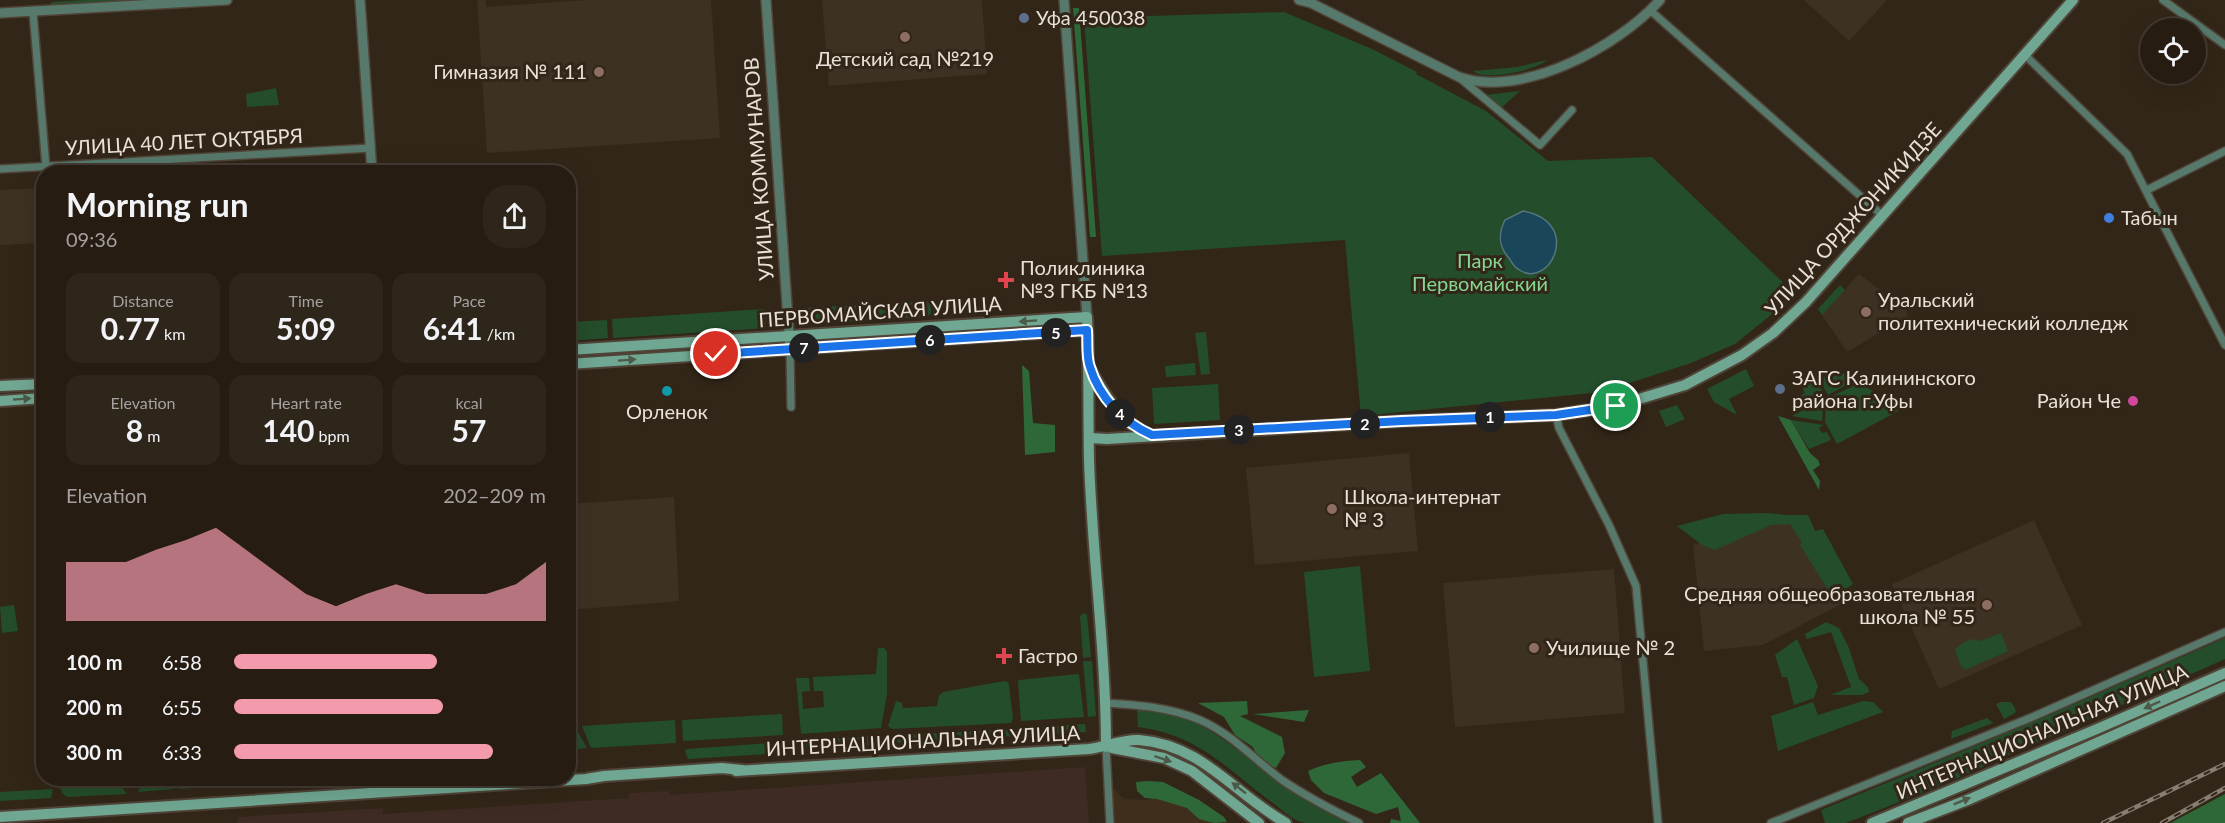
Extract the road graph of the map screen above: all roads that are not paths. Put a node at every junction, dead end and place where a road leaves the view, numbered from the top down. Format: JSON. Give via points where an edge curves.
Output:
{"nodes":[{"id":1,"x":32,"y":0,"type":"edge"},
{"id":2,"x":227,"y":0,"type":"edge"},
{"id":3,"x":360,"y":0,"type":"edge"},
{"id":4,"x":766,"y":0,"type":"edge"},
{"id":5,"x":1064,"y":0,"type":"edge"},
{"id":6,"x":1299,"y":0,"type":"edge"},
{"id":7,"x":1660,"y":0,"type":"edge"},
{"id":8,"x":2073,"y":0,"type":"edge"},
{"id":9,"x":2163,"y":0,"type":"edge"},
{"id":10,"x":1651,"y":11,"type":"junction"},
{"id":11,"x":33,"y":12,"type":"junction"},
{"id":12,"x":0,"y":13,"type":"edge"},
{"id":13,"x":2225,"y":45,"type":"edge"},
{"id":14,"x":2025,"y":55,"type":"junction"},
{"id":15,"x":1459,"y":77,"type":"junction"},
{"id":16,"x":1572,"y":110,"type":"dead end"},
{"id":17,"x":371,"y":148,"type":"junction"},
{"id":18,"x":2225,"y":151,"type":"edge"},
{"id":19,"x":46,"y":165,"type":"edge"},
{"id":20,"x":80,"y":165,"type":"edge"},
{"id":21,"x":372,"y":165,"type":"edge"},
{"id":22,"x":36,"y":167,"type":"edge"},
{"id":23,"x":0,"y":169,"type":"edge"},
{"id":24,"x":2147,"y":190,"type":"junction"},
{"id":25,"x":1883,"y":216,"type":"junction"},
{"id":26,"x":1087,"y":317,"type":"junction"},
{"id":27,"x":1087,"y":330,"type":"junction"},
{"id":28,"x":788,"y":336,"type":"junction"},
{"id":29,"x":2225,"y":345,"type":"edge"},
{"id":30,"x":576,"y":349,"type":"edge"},
{"id":31,"x":790,"y":349,"type":"junction"},
{"id":32,"x":576,"y":363,"type":"edge"},
{"id":33,"x":1089,"y":366,"type":"junction"},
{"id":34,"x":36,"y":384,"type":"edge"},
{"id":35,"x":0,"y":386,"type":"edge"},
{"id":36,"x":36,"y":399,"type":"edge"},
{"id":37,"x":0,"y":401,"type":"edge"},
{"id":38,"x":791,"y":407,"type":"dead end"},
{"id":39,"x":1556,"y":415,"type":"junction"},
{"id":40,"x":1152,"y":435,"type":"junction"},
{"id":41,"x":1090,"y":438,"type":"junction"},
{"id":42,"x":2225,"y":632,"type":"edge"},
{"id":43,"x":2225,"y":673,"type":"edge"},
{"id":44,"x":2225,"y":686,"type":"edge"},
{"id":45,"x":1105,"y":703,"type":"junction"},
{"id":46,"x":1106,"y":747,"type":"junction"},
{"id":47,"x":576,"y":780,"type":"edge"},
{"id":48,"x":478,"y":786,"type":"edge"},
{"id":49,"x":0,"y":817,"type":"edge"},
{"id":50,"x":1110,"y":823,"type":"edge"},
{"id":51,"x":1259,"y":823,"type":"edge"},
{"id":52,"x":1286,"y":823,"type":"edge"},
{"id":53,"x":1359,"y":823,"type":"edge"},
{"id":54,"x":1658,"y":823,"type":"edge"},
{"id":55,"x":1771,"y":823,"type":"edge"},
{"id":56,"x":1872,"y":823,"type":"edge"},
{"id":57,"x":1908,"y":823,"type":"edge"}],
"edges":[{"from":1,"to":11,"type":"street"},
{"from":2,"to":11,"type":"street"},
{"from":3,"to":17,"type":"street"},
{"from":4,"to":28,"type":"street","name":"УЛИЦА КОММУНАРОВ"},
{"from":5,"to":26,"type":"street"},
{"from":6,"to":15,"type":"street"},
{"from":7,"to":10,"type":"street"},
{"from":8,"to":14,"type":"main road","name":"УЛИЦА ОРДЖОНИКИДЗЕ"},
{"from":9,"to":13,"type":"street"},
{"from":10,"to":15,"type":"street","via":[[1595,53],[1568,64],[1498,82],[1472,82]]},
{"from":10,"to":25,"type":"street"},
{"from":11,"to":12,"type":"street"},
{"from":11,"to":19,"type":"street"},
{"from":14,"to":24,"type":"street","via":[[2127,154]]},
{"from":14,"to":25,"type":"main road","name":"УЛИЦА ОРДЖОНИКИДЗЕ"},
{"from":15,"to":16,"type":"street","via":[[1540,145]]},
{"from":17,"to":20,"type":"street","name":"УЛИЦА 40 ЛЕТ ОКТЯБРЯ"},
{"from":17,"to":21,"type":"street"},
{"from":18,"to":24,"type":"street"},
{"from":22,"to":23,"type":"street","name":"УЛИЦА 40 ЛЕТ ОКТЯБРЯ"},
{"from":24,"to":29,"type":"street"},
{"from":25,"to":39,"type":"main road","name":"УЛИЦА ОРДЖОНИКИДЗЕ","via":[[1806,302],[1742,355],[1685,385],[1616,406]]},
{"from":26,"to":27,"type":"main road"},
{"from":26,"to":28,"type":"main road","name":"ПЕРВОМАЙСКАЯ УЛИЦА","one_way":true},
{"from":27,"to":31,"type":"main road","name":"ПЕРВОМАЙСКАЯ УЛИЦА"},
{"from":27,"to":33,"type":"main road"},
{"from":28,"to":30,"type":"main road","name":"ПЕРВОМАЙСКАЯ УЛИЦА"},
{"from":28,"to":31,"type":"street","name":"УЛИЦА КОММУНАРОВ"},
{"from":32,"to":31,"type":"main road","name":"ПЕРВОМАЙСКАЯ УЛИЦА","one_way":true},
{"from":31,"to":38,"type":"street","name":"УЛИЦА КОММУНАРОВ"},
{"from":33,"to":40,"type":"main road","via":[[1115,410],[1137,429]]},
{"from":33,"to":41,"type":"main road"},
{"from":34,"to":35,"type":"main road"},
{"from":37,"to":36,"type":"main road","one_way":true},
{"from":39,"to":40,"type":"main road","name":"УЛИЦА ОРДЖОНИКИДЗЕ"},
{"from":39,"to":54,"type":"street","via":[[1636,586]]},
{"from":40,"to":41,"type":"main road","name":"УЛИЦА ОРДЖОНИКИДЗЕ"},
{"from":41,"to":45,"type":"main road"},
{"from":42,"to":55,"type":"street","via":[[2030,718]]},
{"from":43,"to":56,"type":"main road","name":"ИНТЕРНАЦИОНАЛЬНАЯ УЛИЦА","one_way":true},
{"from":57,"to":44,"type":"main road","name":"ИНТЕРНАЦИОНАЛЬНАЯ УЛИЦА","one_way":true},
{"from":45,"to":46,"type":"main road"},
{"from":45,"to":53,"type":"street","via":[[1168,710],[1200,720],[1225,733],[1318,804]]},
{"from":46,"to":47,"type":"main road","name":"ИНТЕРНАЦИОНАЛЬНАЯ УЛИЦА"},
{"from":46,"to":50,"type":"street"},
{"from":46,"to":51,"type":"main road","name":"ИНТЕРНАЦИОНАЛЬНАЯ УЛИЦА","one_way":true,"via":[[1164,758],[1192,771]]},
{"from":52,"to":46,"type":"main road","name":"ИНТЕРНАЦИОНАЛЬНАЯ УЛИЦА","one_way":true,"via":[[1199,758],[1168,744],[1137,740]]},
{"from":48,"to":49,"type":"main road","name":"ИНТЕРНАЦИОНАЛЬНАЯ УЛИЦА"}]}
